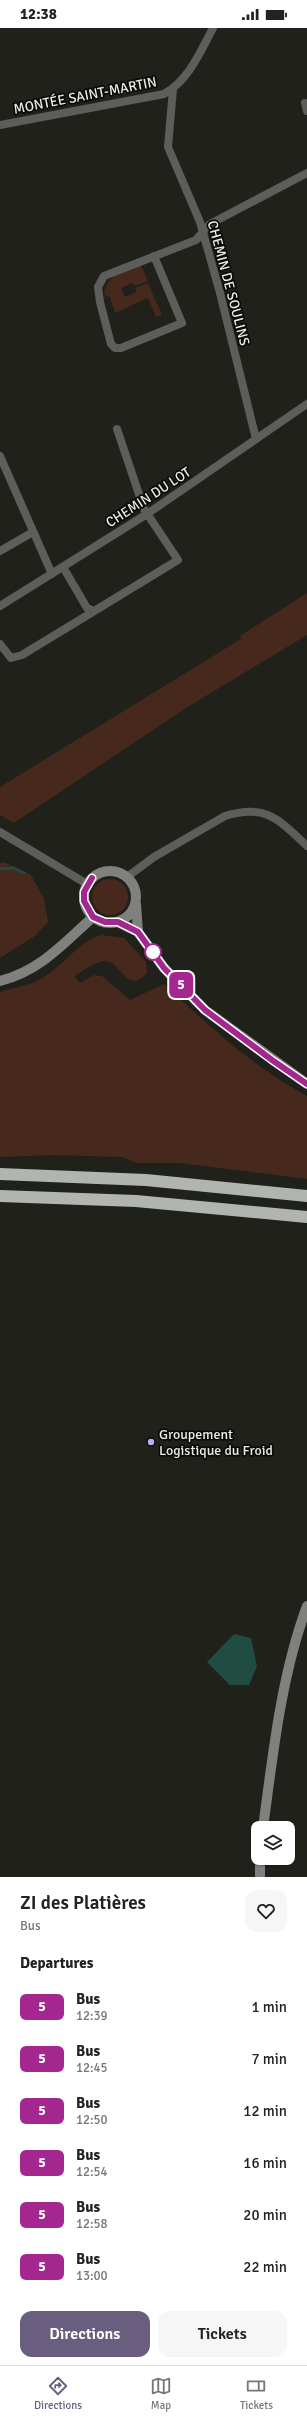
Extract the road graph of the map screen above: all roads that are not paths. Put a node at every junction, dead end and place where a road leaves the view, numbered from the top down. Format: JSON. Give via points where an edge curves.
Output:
{"nodes":[{"id":1,"x":213,"y":28,"type":"edge"},
{"id":2,"x":173,"y":89,"type":"junction"},
{"id":3,"x":0,"y":125,"type":"edge"},
{"id":4,"x":305,"y":174,"type":"edge"},
{"id":5,"x":307,"y":184,"type":"edge"},
{"id":6,"x":202,"y":232,"type":"junction"},
{"id":7,"x":154,"y":256,"type":"junction"},
{"id":8,"x":307,"y":404,"type":"edge"},
{"id":9,"x":117,"y":429,"type":"dead end"},
{"id":10,"x":256,"y":439,"type":"junction"},
{"id":11,"x":0,"y":456,"type":"edge"},
{"id":12,"x":147,"y":514,"type":"junction"},
{"id":13,"x":33,"y":532,"type":"junction"},
{"id":14,"x":0,"y":550,"type":"edge"},
{"id":15,"x":62,"y":568,"type":"junction"},
{"id":16,"x":52,"y":574,"type":"junction"},
{"id":17,"x":0,"y":606,"type":"edge"},
{"id":18,"x":94,"y":611,"type":"junction"},
{"id":19,"x":0,"y":644,"type":"edge"},
{"id":20,"x":0,"y":832,"type":"edge"},
{"id":21,"x":307,"y":846,"type":"edge"},
{"id":22,"x":127,"y":877,"type":"junction"},
{"id":23,"x":87,"y":884,"type":"junction"},
{"id":24,"x":136,"y":901,"type":"junction"},
{"id":25,"x":93,"y":917,"type":"junction"},
{"id":26,"x":118,"y":922,"type":"junction"},
{"id":27,"x":138,"y":932,"type":"junction"},
{"id":28,"x":0,"y":981,"type":"edge"},
{"id":29,"x":307,"y":1084,"type":"edge"},
{"id":30,"x":0,"y":1174,"type":"edge"},
{"id":31,"x":0,"y":1196,"type":"edge"},
{"id":32,"x":307,"y":1196,"type":"edge"},
{"id":33,"x":307,"y":1217,"type":"edge"},
{"id":34,"x":307,"y":1606,"type":"edge"},
{"id":35,"x":264,"y":1821,"type":"edge"},
{"id":36,"x":260,"y":1865,"type":"edge"},
{"id":37,"x":260,"y":1877,"type":"edge"}],
"edges":[{"from":1,"to":2,"type":"street","name":"MONTÉE SAINT-MARTIN","via":[[191,68]]},
{"from":2,"to":3,"type":"street","name":"MONTÉE SAINT-MARTIN","via":[[157,97]]},
{"from":2,"to":6,"type":"street","name":"CHEMIN DE SOULINS","via":[[168,147]]},
{"from":4,"to":5,"type":"street"},
{"from":4,"to":6,"type":"street","via":[[210,224]]},
{"from":6,"to":7,"type":"street","via":[[196,240]]},
{"from":6,"to":10,"type":"street","name":"CHEMIN DE SOULINS","via":[[217,278]]},
{"from":7,"to":7,"type":"street","via":[[182,323],[121,348],[115,348],[100,302],[100,281],[104,276]]},
{"from":8,"to":10,"type":"street","name":"CHEMIN DU LOT"},
{"from":9,"to":12,"type":"street"},
{"from":10,"to":12,"type":"street","name":"CHEMIN DU LOT"},
{"from":11,"to":13,"type":"street"},
{"from":12,"to":15,"type":"street","name":"CHEMIN DU LOT"},
{"from":12,"to":18,"type":"street","via":[[178,560]]},
{"from":13,"to":14,"type":"street"},
{"from":13,"to":16,"type":"street"},
{"from":15,"to":16,"type":"street","name":"CHEMIN DU LOT"},
{"from":15,"to":18,"type":"street","via":[[87,608]]},
{"from":16,"to":17,"type":"street","name":"CHEMIN DU LOT"},
{"from":18,"to":19,"type":"street","via":[[22,655],[11,658]]},
{"from":20,"to":23,"type":"street"},
{"from":21,"to":22,"type":"street","via":[[282,823],[260,811],[238,812],[225,816],[160,853]]},
{"from":22,"to":23,"type":"street","via":[[113,871],[105,871]]},
{"from":22,"to":24,"type":"street","via":[[136,892]]},
{"from":23,"to":25,"type":"street","via":[[84,901]]},
{"from":24,"to":26,"type":"street","via":[[130,914]]},
{"from":24,"to":27,"type":"street"},
{"from":25,"to":26,"type":"street","via":[[105,922]]},
{"from":25,"to":28,"type":"street","via":[[39,965],[21,975]]},
{"from":26,"to":27,"type":"street"},
{"from":27,"to":29,"type":"street","via":[[164,968],[205,1010]]},
{"from":30,"to":32,"type":"highway","via":[[146,1180]]},
{"from":31,"to":33,"type":"highway","via":[[136,1201]]},
{"from":34,"to":35,"type":"street","via":[[288,1671]]},
{"from":36,"to":37,"type":"street"}]}
